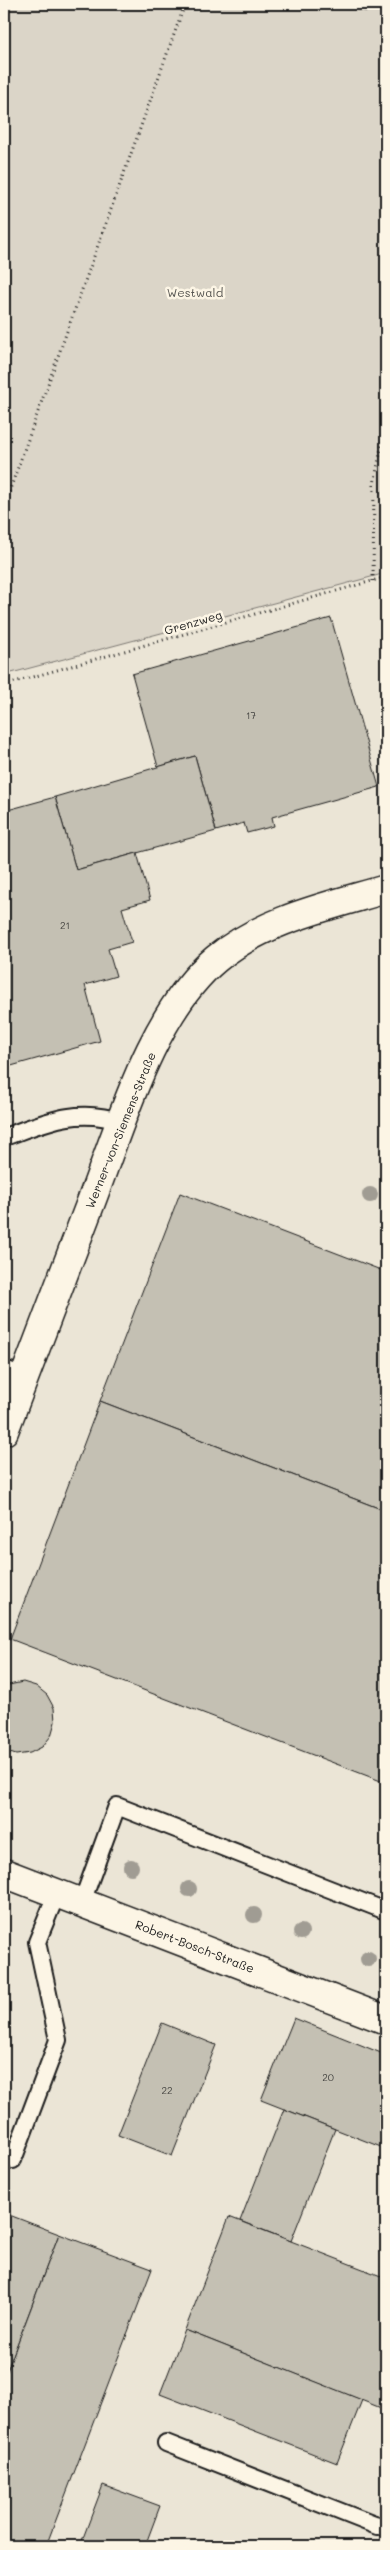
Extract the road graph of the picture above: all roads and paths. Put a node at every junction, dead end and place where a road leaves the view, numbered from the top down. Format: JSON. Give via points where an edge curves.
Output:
{"nodes":[{"id":1,"x":185,"y":4,"type":"edge"},
{"id":2,"x":386,"y":422,"type":"edge"},
{"id":3,"x":4,"y":506,"type":"edge"},
{"id":4,"x":386,"y":577,"type":"edge"},
{"id":5,"x":373,"y":581,"type":"junction"},
{"id":6,"x":4,"y":685,"type":"edge"},
{"id":7,"x":386,"y":889,"type":"edge"},
{"id":8,"x":122,"y":1122,"type":"junction"},
{"id":9,"x":4,"y":1137,"type":"edge"},
{"id":10,"x":14,"y":1372,"type":"edge"},
{"id":11,"x":4,"y":1431,"type":"edge"},
{"id":12,"x":4,"y":1873,"type":"edge"},
{"id":13,"x":69,"y":1898,"type":"junction"},
{"id":14,"x":386,"y":1911,"type":"edge"},
{"id":15,"x":386,"y":2020,"type":"edge"},
{"id":16,"x":13,"y":2160,"type":"dead end"},
{"id":17,"x":166,"y":2443,"type":"dead end"},
{"id":18,"x":386,"y":2525,"type":"edge"}],
"edges":[{"from":1,"to":3,"type":"path"},
{"from":2,"to":5,"type":"path","via":[[374,484]]},
{"from":4,"to":5,"type":"path","name":"Grenzweg"},
{"from":5,"to":6,"type":"path","name":"Grenzweg"},
{"from":7,"to":8,"type":"street","name":"Werner-von-Siemens-Straße","via":[[278,924],[244,939],[216,959],[196,978],[171,1011],[136,1084]]},
{"from":8,"to":9,"type":"lane","via":[[100,1115],[58,1117]]},
{"from":8,"to":10,"type":"street","name":"Werner-von-Siemens-Straße"},
{"from":10,"to":11,"type":"street","name":"Werner-von-Siemens-Straße"},
{"from":12,"to":13,"type":"street","name":"Robert-Bosch-Straße"},
{"from":13,"to":14,"type":"lane","via":[[117,1806]]},
{"from":13,"to":15,"type":"street","name":"Robert-Bosch-Straße"},
{"from":13,"to":16,"type":"lane","via":[[38,1942],[58,2040]]},
{"from":17,"to":18,"type":"lane","via":[[378,2526]]}]}
